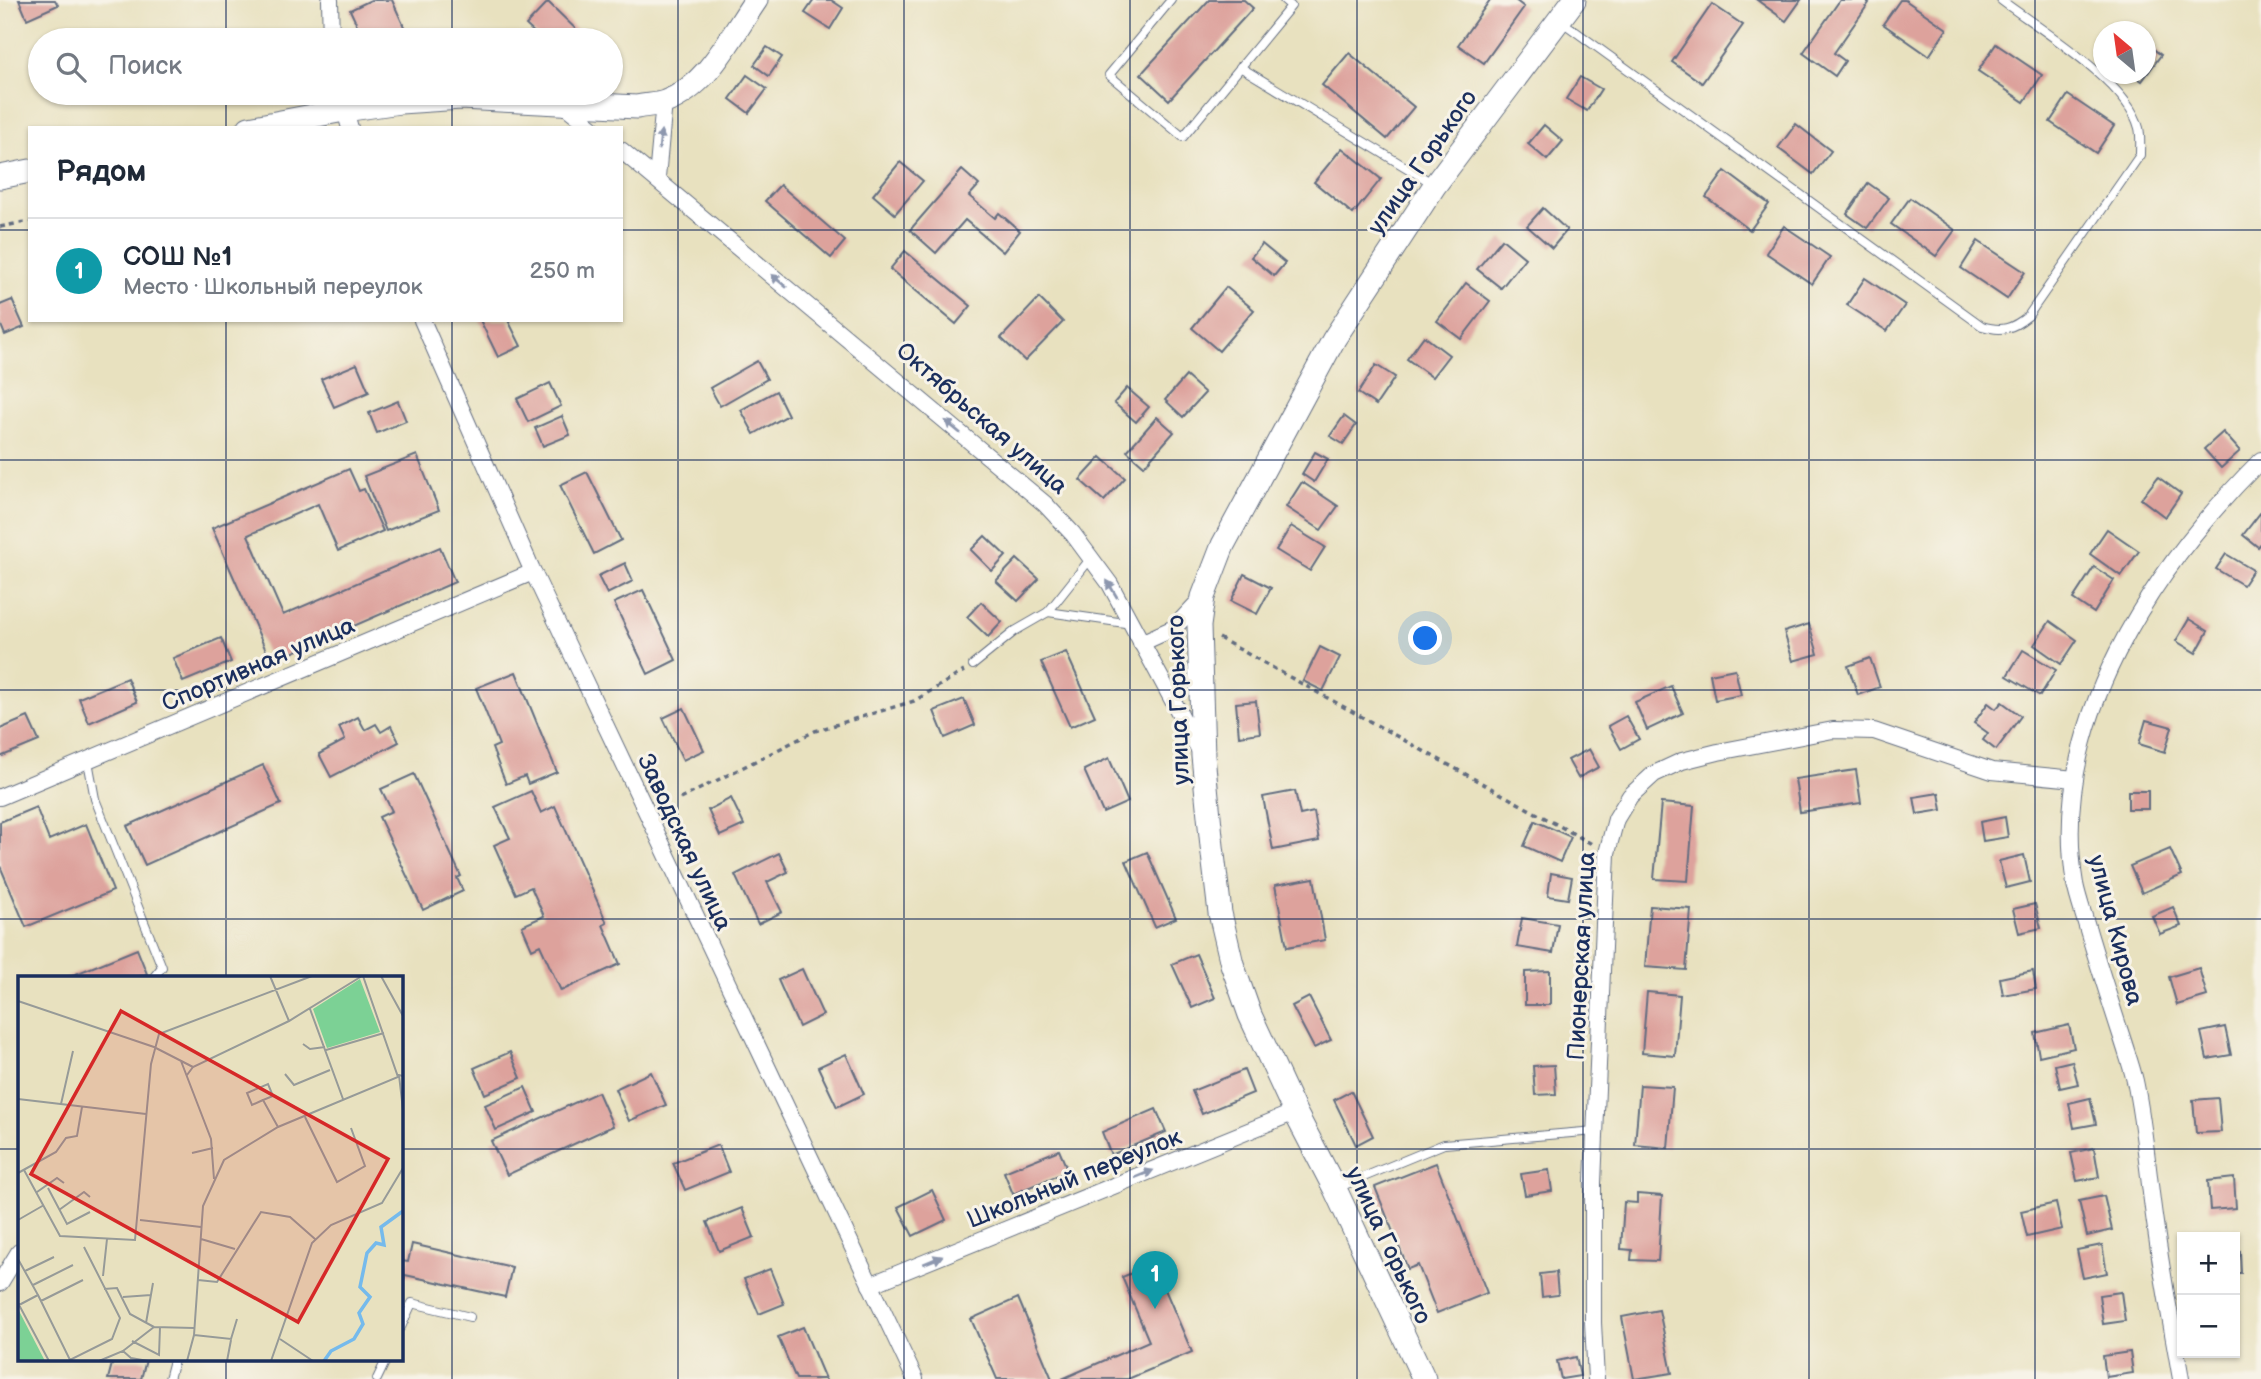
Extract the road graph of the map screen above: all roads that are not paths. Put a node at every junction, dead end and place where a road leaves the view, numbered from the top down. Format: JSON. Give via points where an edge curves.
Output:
{"nodes":[{"id":1,"x":330,"y":0,"type":"edge"},
{"id":2,"x":756,"y":0,"type":"edge"},
{"id":3,"x":1171,"y":0,"type":"edge"},
{"id":4,"x":1284,"y":0,"type":"edge"},
{"id":5,"x":1574,"y":0,"type":"edge"},
{"id":6,"x":2001,"y":0,"type":"edge"},
{"id":7,"x":1558,"y":19,"type":"junction"},
{"id":8,"x":331,"y":28,"type":"edge"},
{"id":9,"x":1240,"y":67,"type":"junction"},
{"id":10,"x":664,"y":102,"type":"junction"},
{"id":11,"x":379,"y":105,"type":"edge"},
{"id":12,"x":564,"y":105,"type":"edge"},
{"id":13,"x":588,"y":105,"type":"edge"},
{"id":14,"x":345,"y":110,"type":"edge"},
{"id":15,"x":260,"y":126,"type":"edge"},
{"id":16,"x":590,"y":126,"type":"edge"},
{"id":17,"x":623,"y":152,"type":"edge"},
{"id":18,"x":28,"y":171,"type":"edge"},
{"id":19,"x":0,"y":177,"type":"edge"},
{"id":20,"x":657,"y":178,"type":"junction"},
{"id":21,"x":1435,"y":185,"type":"junction"},
{"id":22,"x":423,"y":322,"type":"edge"},
{"id":23,"x":2261,"y":460,"type":"edge"},
{"id":24,"x":1091,"y":558,"type":"junction"},
{"id":25,"x":533,"y":572,"type":"junction"},
{"id":26,"x":1202,"y":597,"type":"junction"},
{"id":27,"x":1048,"y":612,"type":"junction"},
{"id":28,"x":1132,"y":624,"type":"junction"},
{"id":29,"x":1141,"y":643,"type":"junction"},
{"id":30,"x":972,"y":665,"type":"road end"},
{"id":31,"x":1203,"y":756,"type":"junction"},
{"id":32,"x":88,"y":761,"type":"junction"},
{"id":33,"x":2075,"y":779,"type":"junction"},
{"id":34,"x":0,"y":797,"type":"edge"},
{"id":35,"x":155,"y":976,"type":"edge"},
{"id":36,"x":1295,"y":1112,"type":"junction"},
{"id":37,"x":1595,"y":1131,"type":"junction"},
{"id":38,"x":1335,"y":1189,"type":"junction"},
{"id":39,"x":18,"y":1254,"type":"edge"},
{"id":40,"x":0,"y":1283,"type":"edge"},
{"id":41,"x":870,"y":1285,"type":"junction"},
{"id":42,"x":470,"y":1317,"type":"dead end"},
{"id":43,"x":402,"y":1325,"type":"edge"},
{"id":44,"x":173,"y":1362,"type":"edge"},
{"id":45,"x":385,"y":1362,"type":"edge"},
{"id":46,"x":169,"y":1379,"type":"edge"},
{"id":47,"x":377,"y":1379,"type":"edge"},
{"id":48,"x":915,"y":1379,"type":"edge"},
{"id":49,"x":1424,"y":1379,"type":"edge"},
{"id":50,"x":1596,"y":1379,"type":"edge"},
{"id":51,"x":2181,"y":1379,"type":"edge"}],
"edges":[{"from":1,"to":8,"type":"street"},
{"from":2,"to":10,"type":"main road","via":[[706,74]]},
{"from":3,"to":9,"type":"lane","via":[[1109,75],[1183,137]]},
{"from":4,"to":9,"type":"lane","via":[[1291,6]]},
{"from":5,"to":7,"type":"main road","name":"улица Горького"},
{"from":6,"to":7,"type":"lane","via":[[2109,80],[2129,104],[2139,128],[2140,155],[2028,316],[2014,327],[1998,331],[1982,326]]},
{"from":7,"to":21,"type":"main road","name":"улица Горького"},
{"from":9,"to":21,"type":"lane"},
{"from":10,"to":13,"type":"main road","via":[[638,107]]},
{"from":20,"to":10,"type":"street","one_way":true},
{"from":11,"to":14,"type":"main road"},
{"from":12,"to":16,"type":"street"},
{"from":14,"to":15,"type":"main road"},
{"from":17,"to":20,"type":"street","name":"Октябрьская улица"},
{"from":18,"to":19,"type":"main road"},
{"from":24,"to":20,"type":"street","name":"Октябрьская улица","one_way":true,"via":[[1045,504]]},
{"from":21,"to":26,"type":"main road","name":"улица Горького","via":[[1334,339],[1223,545]]},
{"from":22,"to":25,"type":"street","name":"Заводская улица"},
{"from":23,"to":33,"type":"street","name":"улица Кирова","via":[[2218,503],[2182,549],[2129,630],[2103,683]]},
{"from":24,"to":27,"type":"lane"},
{"from":28,"to":24,"type":"street","name":"Октябрьская улица","one_way":true},
{"from":25,"to":32,"type":"street","name":"Спортивная улица"},
{"from":25,"to":41,"type":"street","name":"Заводская улица"},
{"from":26,"to":29,"type":"street","via":[[1174,628]]},
{"from":26,"to":31,"type":"main road","name":"улица Горького"},
{"from":27,"to":28,"type":"lane"},
{"from":27,"to":30,"type":"lane","via":[[1014,631]]},
{"from":28,"to":29,"type":"street","name":"Октябрьская улица"},
{"from":29,"to":31,"type":"street","name":"Октябрьская улица"},
{"from":31,"to":36,"type":"main road","name":"улица Горького","via":[[1220,913],[1232,964]]},
{"from":32,"to":34,"type":"street","name":"Спортивная улица"},
{"from":32,"to":35,"type":"lane","via":[[95,799],[162,967]]},
{"from":33,"to":37,"type":"street","name":"Пионерская улица","via":[[1992,771],[1874,731],[1833,730],[1718,752],[1654,774],[1630,796],[1616,819],[1607,853]]},
{"from":33,"to":51,"type":"street","name":"улица Кирова","via":[[2071,850],[2076,887],[2135,1079]]},
{"from":36,"to":38,"type":"main road","name":"улица Горького"},
{"from":41,"to":36,"type":"street","name":"Школьный переулок","one_way":true},
{"from":37,"to":38,"type":"lane","via":[[1444,1144]]},
{"from":37,"to":50,"type":"street","name":"Пионерская улица"},
{"from":38,"to":49,"type":"main road","name":"улица Горького"},
{"from":39,"to":40,"type":"street"},
{"from":41,"to":48,"type":"street","name":"Заводская улица"},
{"from":42,"to":43,"type":"lane","via":[[412,1303]]},
{"from":44,"to":46,"type":"lane"},
{"from":45,"to":47,"type":"lane"}]}
